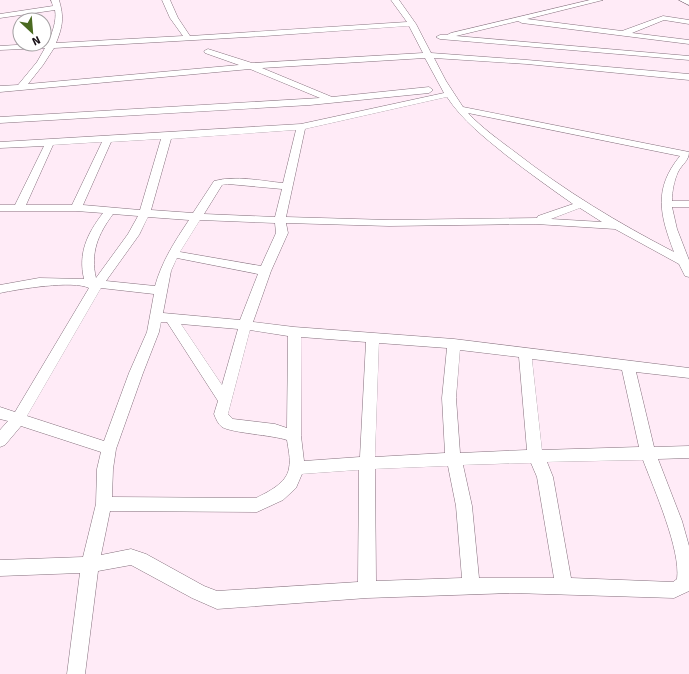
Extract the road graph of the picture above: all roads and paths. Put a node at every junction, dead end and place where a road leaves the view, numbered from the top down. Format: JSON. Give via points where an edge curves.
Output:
{"nodes":[{"id":1,"x":166,"y":0,"type":"edge"},
{"id":2,"x":395,"y":0,"type":"edge"},
{"id":3,"x":599,"y":0,"type":"edge"},
{"id":4,"x":683,"y":0,"type":"edge"},
{"id":5,"x":689,"y":3,"type":"edge"},
{"id":6,"x":57,"y":4,"type":"edge"},
{"id":7,"x":0,"y":16,"type":"edge"},
{"id":8,"x":511,"y":20,"type":"junction"},
{"id":9,"x":689,"y":22,"type":"edge"},
{"id":10,"x":412,"y":24,"type":"junction"},
{"id":11,"x":622,"y":34,"type":"junction"},
{"id":12,"x":192,"y":38,"type":"junction"},
{"id":13,"x":431,"y":39,"type":"junction"},
{"id":14,"x":689,"y":42,"type":"edge"},
{"id":15,"x":206,"y":44,"type":"junction"},
{"id":16,"x":52,"y":45,"type":"joint"},
{"id":17,"x":12,"y":47,"type":"edge"},
{"id":18,"x":0,"y":48,"type":"edge"},
{"id":19,"x":48,"y":52,"type":"edge"},
{"id":20,"x":429,"y":55,"type":"junction"},
{"id":21,"x":689,"y":58,"type":"edge"},
{"id":22,"x":251,"y":66,"type":"junction"},
{"id":23,"x":216,"y":70,"type":"junction"},
{"id":24,"x":689,"y":77,"type":"edge"},
{"id":25,"x":20,"y":88,"type":"junction"},
{"id":26,"x":0,"y":89,"type":"edge"},
{"id":27,"x":448,"y":91,"type":"junction"},
{"id":28,"x":330,"y":100,"type":"junction"},
{"id":29,"x":459,"y":108,"type":"junction"},
{"id":30,"x":0,"y":120,"type":"edge"},
{"id":31,"x":300,"y":127,"type":"junction"},
{"id":32,"x":167,"y":136,"type":"junction"},
{"id":33,"x":108,"y":139,"type":"junction"},
{"id":34,"x":50,"y":142,"type":"junction"},
{"id":35,"x":0,"y":145,"type":"edge"},
{"id":36,"x":688,"y":155,"type":"edge"},
{"id":37,"x":288,"y":187,"type":"junction"},
{"id":38,"x":582,"y":204,"type":"junction"},
{"id":39,"x":666,"y":204,"type":"junction"},
{"id":40,"x":689,"y":204,"type":"edge"},
{"id":41,"x":0,"y":208,"type":"edge"},
{"id":42,"x":19,"y":208,"type":"junction"},
{"id":43,"x":76,"y":208,"type":"junction"},
{"id":44,"x":111,"y":210,"type":"junction"},
{"id":45,"x":144,"y":212,"type":"junction"},
{"id":46,"x":197,"y":217,"type":"junction"},
{"id":47,"x":280,"y":220,"type":"junction"},
{"id":48,"x":536,"y":221,"type":"junction"},
{"id":49,"x":616,"y":226,"type":"junction"},
{"id":50,"x":173,"y":254,"type":"junction"},
{"id":51,"x":684,"y":255,"type":"edge"},
{"id":52,"x":265,"y":271,"type":"junction"},
{"id":53,"x":689,"y":273,"type":"edge"},
{"id":54,"x":94,"y":285,"type":"junction"},
{"id":55,"x":0,"y":289,"type":"edge"},
{"id":56,"x":160,"y":291,"type":"junction"},
{"id":57,"x":156,"y":317,"type":"junction"},
{"id":58,"x":171,"y":318,"type":"junction"},
{"id":59,"x":245,"y":325,"type":"junction"},
{"id":60,"x":294,"y":332,"type":"junction"},
{"id":61,"x":373,"y":338,"type":"junction"},
{"id":62,"x":454,"y":344,"type":"junction"},
{"id":63,"x":524,"y":352,"type":"junction"},
{"id":64,"x":628,"y":365,"type":"junction"},
{"id":65,"x":689,"y":373,"type":"edge"},
{"id":66,"x":224,"y":399,"type":"junction"},
{"id":67,"x":0,"y":413,"type":"edge"},
{"id":68,"x":18,"y":419,"type":"junction"},
{"id":69,"x":294,"y":436,"type":"junction"},
{"id":70,"x":0,"y":441,"type":"edge"},
{"id":71,"x":109,"y":449,"type":"junction"},
{"id":72,"x":689,"y":452,"type":"edge"},
{"id":73,"x":648,"y":453,"type":"junction"},
{"id":74,"x":535,"y":457,"type":"junction"},
{"id":75,"x":453,"y":459,"type":"junction"},
{"id":76,"x":367,"y":463,"type":"junction"},
{"id":77,"x":297,"y":468,"type":"junction"},
{"id":78,"x":104,"y":504,"type":"junction"},
{"id":79,"x":90,"y":565,"type":"junction"},
{"id":80,"x":0,"y":568,"type":"edge"},
{"id":81,"x":564,"y":586,"type":"junction"},
{"id":82,"x":471,"y":587,"type":"junction"},
{"id":83,"x":367,"y":590,"type":"junction"},
{"id":84,"x":76,"y":674,"type":"edge"}],
"edges":[{"from":1,"to":12,"type":"street","via":[[174,18]]},
{"from":2,"to":10,"type":"street"},
{"from":3,"to":8,"type":"street"},
{"from":4,"to":5,"type":"street"},
{"from":6,"to":7,"type":"street"},
{"from":6,"to":16,"type":"street","via":[[59,14]]},
{"from":8,"to":11,"type":"street"},
{"from":8,"to":13,"type":"street"},
{"from":9,"to":11,"type":"street","via":[[662,18]]},
{"from":10,"to":13,"type":"street"},
{"from":10,"to":15,"type":"street"},
{"from":11,"to":14,"type":"street"},
{"from":12,"to":15,"type":"street"},
{"from":12,"to":16,"type":"street"},
{"from":13,"to":20,"type":"street"},
{"from":13,"to":21,"type":"street"},
{"from":15,"to":22,"type":"street"},
{"from":15,"to":23,"type":"street"},
{"from":17,"to":18,"type":"street"},
{"from":19,"to":25,"type":"street"},
{"from":20,"to":22,"type":"street"},
{"from":20,"to":24,"type":"street"},
{"from":20,"to":27,"type":"street"},
{"from":22,"to":23,"type":"street"},
{"from":22,"to":28,"type":"street"},
{"from":23,"to":25,"type":"street"},
{"from":25,"to":26,"type":"street"},
{"from":27,"to":28,"type":"street"},
{"from":27,"to":29,"type":"street"},
{"from":27,"to":31,"type":"street"},
{"from":28,"to":30,"type":"street"},
{"from":29,"to":36,"type":"street"},
{"from":29,"to":38,"type":"street","via":[[520,162]]},
{"from":31,"to":32,"type":"street"},
{"from":31,"to":37,"type":"street"},
{"from":32,"to":33,"type":"street"},
{"from":32,"to":45,"type":"street"},
{"from":33,"to":34,"type":"street"},
{"from":33,"to":43,"type":"street"},
{"from":34,"to":35,"type":"street"},
{"from":34,"to":42,"type":"street"},
{"from":36,"to":39,"type":"street","via":[[673,172]]},
{"from":37,"to":46,"type":"street","via":[[222,181],[218,183]]},
{"from":37,"to":47,"type":"street"},
{"from":38,"to":48,"type":"street"},
{"from":38,"to":49,"type":"street"},
{"from":39,"to":40,"type":"street"},
{"from":39,"to":51,"type":"street","via":[[669,224]]},
{"from":41,"to":42,"type":"street"},
{"from":42,"to":43,"type":"street"},
{"from":43,"to":44,"type":"street"},
{"from":44,"to":45,"type":"street"},
{"from":44,"to":54,"type":"street","via":[[94,232],[90,244],[87,261]]},
{"from":45,"to":46,"type":"street"},
{"from":45,"to":54,"type":"street","via":[[133,235]]},
{"from":46,"to":47,"type":"street"},
{"from":46,"to":50,"type":"street"},
{"from":47,"to":48,"type":"street","via":[[389,223]]},
{"from":47,"to":52,"type":"street","via":[[282,234]]},
{"from":48,"to":49,"type":"street"},
{"from":49,"to":51,"type":"street"},
{"from":50,"to":52,"type":"street"},
{"from":50,"to":56,"type":"street"},
{"from":51,"to":53,"type":"street"},
{"from":52,"to":59,"type":"street"},
{"from":54,"to":55,"type":"street","via":[[37,281]]},
{"from":54,"to":56,"type":"street"},
{"from":54,"to":68,"type":"street"},
{"from":56,"to":57,"type":"street"},
{"from":57,"to":58,"type":"street"},
{"from":57,"to":71,"type":"street","via":[[153,332]]},
{"from":58,"to":59,"type":"street"},
{"from":58,"to":66,"type":"street"},
{"from":59,"to":60,"type":"street"},
{"from":59,"to":66,"type":"street"},
{"from":60,"to":61,"type":"street"},
{"from":60,"to":69,"type":"street"},
{"from":61,"to":62,"type":"street"},
{"from":61,"to":76,"type":"street"},
{"from":62,"to":63,"type":"street"},
{"from":62,"to":75,"type":"street","via":[[449,398]]},
{"from":63,"to":64,"type":"street"},
{"from":63,"to":74,"type":"street"},
{"from":64,"to":65,"type":"street"},
{"from":64,"to":73,"type":"street"},
{"from":66,"to":69,"type":"street","via":[[221,414],[229,424],[275,430]]},
{"from":67,"to":68,"type":"street"},
{"from":68,"to":70,"type":"street"},
{"from":68,"to":71,"type":"street"},
{"from":69,"to":77,"type":"street"},
{"from":71,"to":78,"type":"street"},
{"from":72,"to":73,"type":"street"},
{"from":73,"to":74,"type":"street"},
{"from":73,"to":81,"type":"street","via":[[674,521],[687,570],[685,584],[674,590]]},
{"from":74,"to":75,"type":"street"},
{"from":74,"to":81,"type":"street","via":[[545,477]]},
{"from":75,"to":76,"type":"street"},
{"from":75,"to":82,"type":"street","via":[[464,506]]},
{"from":76,"to":77,"type":"street"},
{"from":76,"to":83,"type":"street"},
{"from":77,"to":78,"type":"street","via":[[290,484],[277,495],[257,505]]},
{"from":78,"to":79,"type":"street"},
{"from":79,"to":80,"type":"street"},
{"from":79,"to":83,"type":"street","via":[[130,557],[217,600]]},
{"from":79,"to":84,"type":"street"},
{"from":81,"to":82,"type":"street"},
{"from":82,"to":83,"type":"street"}]}
